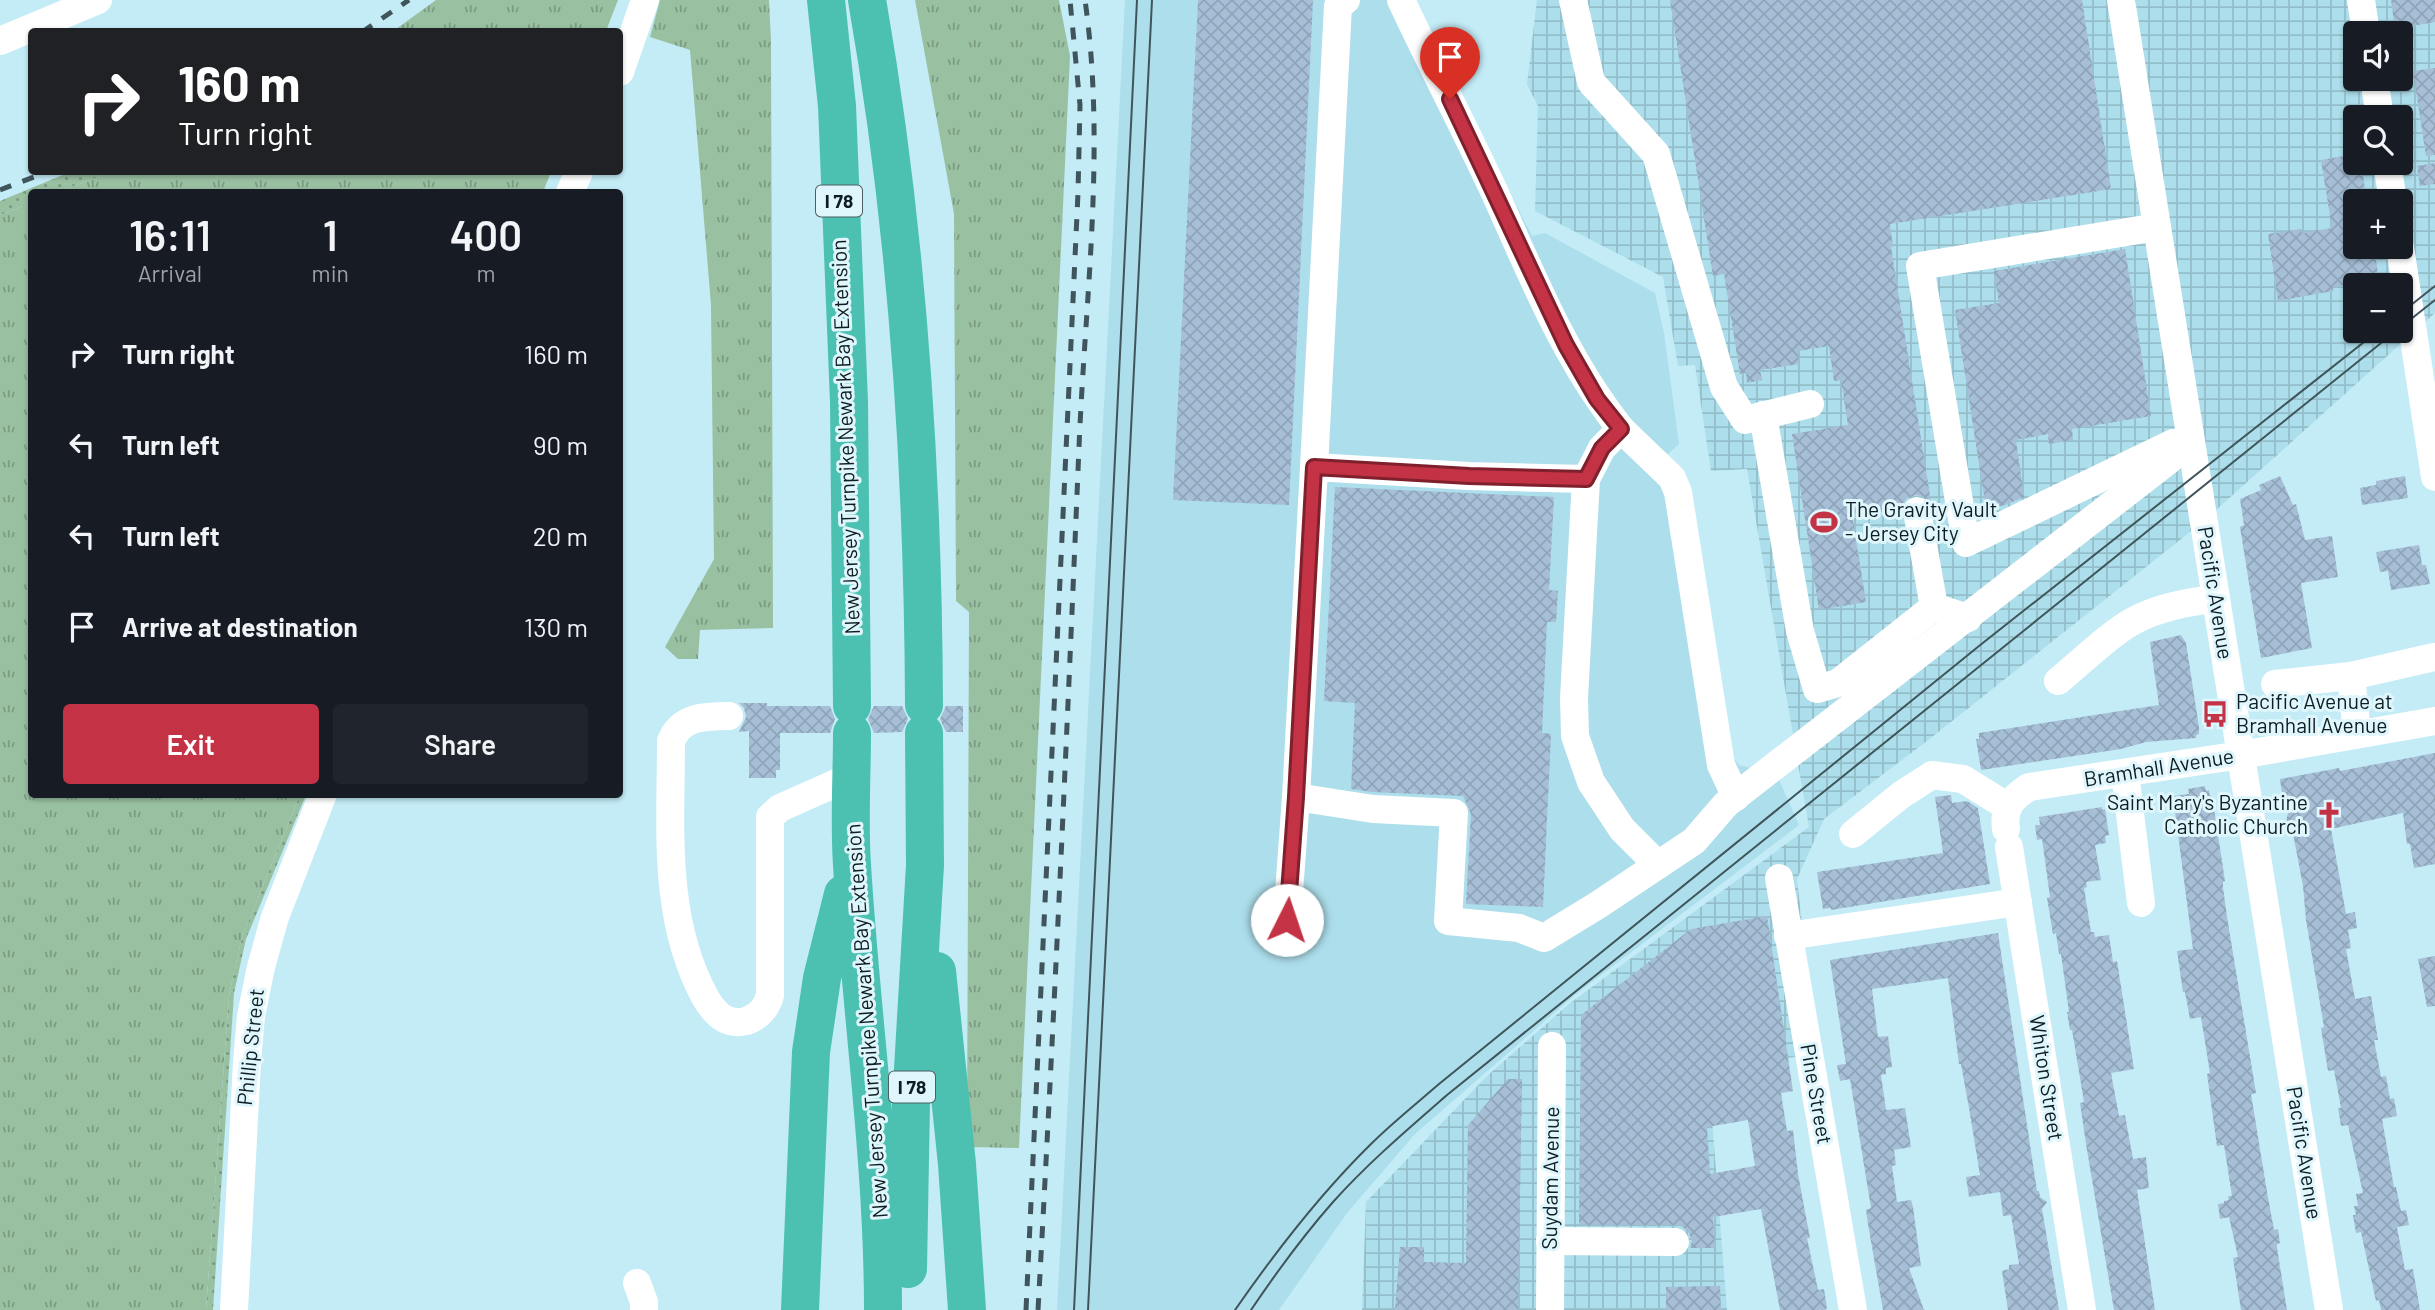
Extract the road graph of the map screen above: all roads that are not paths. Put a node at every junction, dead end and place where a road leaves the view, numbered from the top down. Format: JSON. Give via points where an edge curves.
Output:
{"nodes":[{"id":1,"x":98,"y":0,"type":"edge"},
{"id":2,"x":645,"y":0,"type":"edge"},
{"id":3,"x":826,"y":0,"type":"edge"},
{"id":4,"x":867,"y":0,"type":"edge"},
{"id":5,"x":1346,"y":0,"type":"edge"},
{"id":6,"x":1401,"y":0,"type":"edge"},
{"id":7,"x":1573,"y":0,"type":"edge"},
{"id":8,"x":2121,"y":0,"type":"edge"},
{"id":9,"x":2361,"y":0,"type":"edge"},
{"id":10,"x":2364,"y":21,"type":"edge"},
{"id":11,"x":31,"y":28,"type":"edge"},
{"id":12,"x":28,"y":29,"type":"edge"},
{"id":13,"x":0,"y":41,"type":"edge"},
{"id":14,"x":623,"y":63,"type":"edge"},
{"id":15,"x":2157,"y":227,"type":"junction"},
{"id":16,"x":2402,"y":259,"type":"edge"},
{"id":17,"x":1810,"y":404,"type":"dead end"},
{"id":18,"x":1763,"y":415,"type":"junction"},
{"id":19,"x":1621,"y":429,"type":"junction"},
{"id":20,"x":2190,"y":439,"type":"junction"},
{"id":21,"x":1314,"y":467,"type":"junction"},
{"id":22,"x":2435,"y":477,"type":"edge"},
{"id":23,"x":1586,"y":479,"type":"junction"},
{"id":24,"x":1917,"y":511,"type":"dead end"},
{"id":25,"x":2216,"y":598,"type":"junction"},
{"id":26,"x":1934,"y":607,"type":"junction"},
{"id":27,"x":1968,"y":618,"type":"junction"},
{"id":28,"x":2434,"y":657,"type":"edge"},
{"id":29,"x":2351,"y":676,"type":"junction"},
{"id":30,"x":2058,"y":681,"type":"dead end"},
{"id":31,"x":2274,"y":684,"type":"dead end"},
{"id":32,"x":729,"y":716,"type":"dead end"},
{"id":33,"x":2435,"y":720,"type":"edge"},
{"id":34,"x":2357,"y":734,"type":"junction"},
{"id":35,"x":2241,"y":755,"type":"junction"},
{"id":36,"x":2125,"y":773,"type":"junction"},
{"id":37,"x":852,"y":776,"type":"junction"},
{"id":38,"x":1296,"y":797,"type":"junction"},
{"id":39,"x":1736,"y":797,"type":"junction"},
{"id":40,"x":321,"y":798,"type":"edge"},
{"id":41,"x":2008,"y":820,"type":"junction"},
{"id":42,"x":1853,"y":834,"type":"dead end"},
{"id":43,"x":852,"y":861,"type":"junction"},
{"id":44,"x":925,"y":865,"type":"junction"},
{"id":45,"x":1658,"y":865,"type":"junction"},
{"id":46,"x":1779,"y":878,"type":"dead end"},
{"id":47,"x":2018,"y":902,"type":"junction"},
{"id":48,"x":2141,"y":903,"type":"dead end"},
{"id":49,"x":1287,"y":920,"type":"dead end"},
{"id":50,"x":1788,"y":936,"type":"junction"},
{"id":51,"x":1552,"y":1046,"type":"dead end"},
{"id":52,"x":1550,"y":1241,"type":"junction"},
{"id":53,"x":1675,"y":1242,"type":"dead end"},
{"id":54,"x":637,"y":1283,"type":"dead end"},
{"id":55,"x":234,"y":1310,"type":"edge"},
{"id":56,"x":645,"y":1310,"type":"edge"},
{"id":57,"x":800,"y":1310,"type":"edge"},
{"id":58,"x":883,"y":1310,"type":"edge"},
{"id":59,"x":908,"y":1310,"type":"edge"},
{"id":60,"x":968,"y":1310,"type":"edge"},
{"id":61,"x":1550,"y":1310,"type":"edge"},
{"id":62,"x":1853,"y":1310,"type":"edge"},
{"id":63,"x":2082,"y":1310,"type":"edge"},
{"id":64,"x":2329,"y":1310,"type":"edge"}],
"edges":[{"from":1,"to":11,"type":"street"},
{"from":2,"to":14,"type":"street"},
{"from":3,"to":37,"type":"highway","name":"New Jersey Turnpike Newark Bay Extension","number":"I 78","via":[[837,106],[849,402]]},
{"from":4,"to":44,"type":"highway","name":"New Jersey Turnpike Newark Bay Extension","number":"I 78","via":[[895,178],[920,474]]},
{"from":5,"to":21,"type":"street","via":[[1338,6]]},
{"from":6,"to":19,"type":"street","via":[[1566,345],[1597,399]]},
{"from":7,"to":18,"type":"street","via":[[1591,82],[1657,154],[1724,387],[1745,420]]},
{"from":8,"to":15,"type":"street","name":"Pacific Avenue"},
{"from":9,"to":10,"type":"street"},
{"from":12,"to":13,"type":"street"},
{"from":15,"to":20,"type":"street","name":"Pacific Avenue"},
{"from":15,"to":20,"type":"street","via":[[1920,267],[1966,543]]},
{"from":16,"to":22,"type":"street"},
{"from":17,"to":18,"type":"street"},
{"from":18,"to":26,"type":"street","via":[[1800,631],[1817,689],[1838,683]]},
{"from":19,"to":23,"type":"street","via":[[1602,448]]},
{"from":19,"to":39,"type":"street","via":[[1672,478],[1678,492],[1721,765]]},
{"from":20,"to":25,"type":"street","name":"Pacific Avenue"},
{"from":20,"to":27,"type":"street"},
{"from":21,"to":23,"type":"street"},
{"from":21,"to":38,"type":"street"},
{"from":23,"to":45,"type":"street","via":[[1575,736],[1591,782],[1622,829]]},
{"from":24,"to":26,"type":"street"},
{"from":25,"to":30,"type":"street","via":[[2161,609],[2123,627]]},
{"from":25,"to":35,"type":"street","name":"Pacific Avenue"},
{"from":26,"to":27,"type":"street"},
{"from":27,"to":39,"type":"street"},
{"from":28,"to":29,"type":"street"},
{"from":29,"to":31,"type":"street"},
{"from":29,"to":34,"type":"street"},
{"from":32,"to":37,"type":"street","via":[[690,720],[671,740],[674,908],[689,966],[711,1008],[722,1018],[738,1022],[753,1018],[765,1008],[770,995],[771,817],[780,808]]},
{"from":33,"to":34,"type":"street","name":"Bramhall Avenue"},
{"from":34,"to":35,"type":"street","name":"Bramhall Avenue"},
{"from":35,"to":36,"type":"street","name":"Bramhall Avenue"},
{"from":35,"to":64,"type":"street","name":"Pacific Avenue"},
{"from":36,"to":41,"type":"street","name":"Bramhall Avenue","via":[[2029,787]]},
{"from":36,"to":48,"type":"street"},
{"from":37,"to":43,"type":"highway","name":"New Jersey Turnpike Newark Bay Extension","number":"I 78"},
{"from":38,"to":45,"type":"street","via":[[1373,809],[1454,813],[1448,921],[1519,928],[1544,938]]},
{"from":38,"to":49,"type":"street"},
{"from":39,"to":45,"type":"street","via":[[1693,841]]},
{"from":40,"to":55,"type":"street","name":"Phillip Street","via":[[275,917],[251,1016]]},
{"from":41,"to":42,"type":"street","via":[[1963,779],[1932,775]]},
{"from":41,"to":47,"type":"street","name":"Whiton Street"},
{"from":43,"to":57,"type":"highway","via":[[822,978],[811,1052]]},
{"from":43,"to":58,"type":"highway","name":"New Jersey Turnpike Newark Bay Extension","number":"I 78","via":[[878,1166]]},
{"from":44,"to":59,"type":"highway","name":"New Jersey Turnpike Newark Bay Extension","number":"I 78","via":[[911,1116]]},
{"from":44,"to":60,"type":"highway","via":[[953,1114]]},
{"from":46,"to":50,"type":"street","name":"Pine Street"},
{"from":47,"to":50,"type":"street"},
{"from":47,"to":63,"type":"street","name":"Whiton Street"},
{"from":50,"to":62,"type":"street","name":"Pine Street"},
{"from":51,"to":52,"type":"street","name":"Suydam Avenue"},
{"from":52,"to":53,"type":"street"},
{"from":52,"to":61,"type":"street","name":"Suydam Avenue"},
{"from":54,"to":56,"type":"street"}]}
